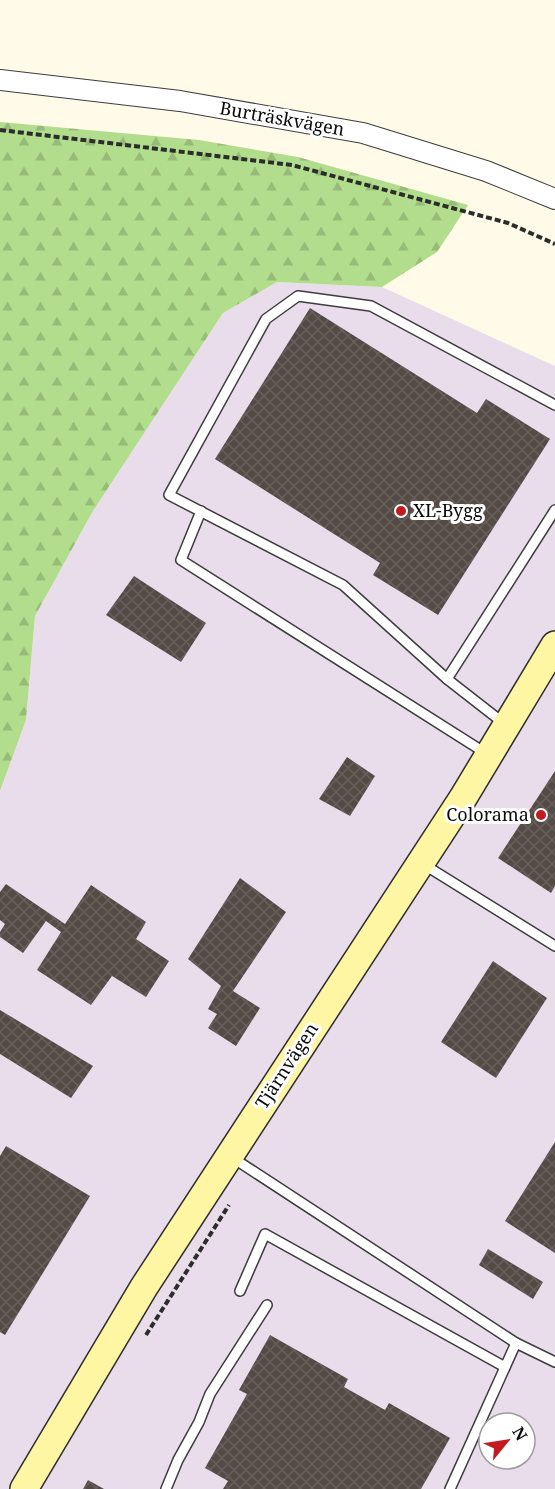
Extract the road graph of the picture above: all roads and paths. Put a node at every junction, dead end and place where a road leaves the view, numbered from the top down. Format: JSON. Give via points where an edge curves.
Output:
{"nodes":[{"id":1,"x":0,"y":80,"type":"edge"},
{"id":2,"x":0,"y":130,"type":"edge"},
{"id":3,"x":555,"y":199,"type":"edge"},
{"id":4,"x":555,"y":244,"type":"edge"},
{"id":5,"x":555,"y":405,"type":"edge"},
{"id":6,"x":555,"y":510,"type":"edge"},
{"id":7,"x":201,"y":512,"type":"junction"},
{"id":8,"x":555,"y":645,"type":"edge"},
{"id":9,"x":447,"y":679,"type":"junction"},
{"id":10,"x":507,"y":725,"type":"junction"},
{"id":11,"x":489,"y":755,"type":"junction"},
{"id":12,"x":421,"y":862,"type":"junction"},
{"id":13,"x":555,"y":946,"type":"edge"},
{"id":14,"x":228,"y":1156,"type":"junction"},
{"id":15,"x":240,"y":1291,"type":"dead end"},
{"id":16,"x":267,"y":1305,"type":"dead end"},
{"id":17,"x":516,"y":1343,"type":"junction"},
{"id":18,"x":555,"y":1362,"type":"edge"},
{"id":19,"x":505,"y":1367,"type":"junction"},
{"id":20,"x":24,"y":1489,"type":"edge"},
{"id":21,"x":166,"y":1489,"type":"edge"},
{"id":22,"x":450,"y":1489,"type":"edge"}],
"edges":[{"from":1,"to":3,"type":"street","name":"Burträskvägen","via":[[180,101],[363,133],[486,171]]},
{"from":2,"to":4,"type":"path","via":[[292,165],[508,223]]},
{"from":5,"to":7,"type":"lane","via":[[371,306],[298,296],[266,319],[169,495]]},
{"from":6,"to":9,"type":"lane"},
{"from":7,"to":9,"type":"lane","via":[[343,585]]},
{"from":7,"to":11,"type":"lane","via":[[181,560]]},
{"from":8,"to":10,"type":"street","name":"Tjärnvägen"},
{"from":9,"to":10,"type":"lane"},
{"from":10,"to":11,"type":"street","name":"Tjärnvägen"},
{"from":11,"to":12,"type":"street","name":"Tjärnvägen"},
{"from":12,"to":13,"type":"lane"},
{"from":12,"to":14,"type":"street","name":"Tjärnvägen"},
{"from":14,"to":17,"type":"lane"},
{"from":14,"to":20,"type":"street","name":"Tjärnvägen","via":[[144,1287]]},
{"from":15,"to":19,"type":"lane","via":[[265,1234]]},
{"from":16,"to":21,"type":"lane","via":[[210,1394]]},
{"from":17,"to":18,"type":"lane"},
{"from":17,"to":19,"type":"lane"},
{"from":19,"to":22,"type":"lane"}]}
